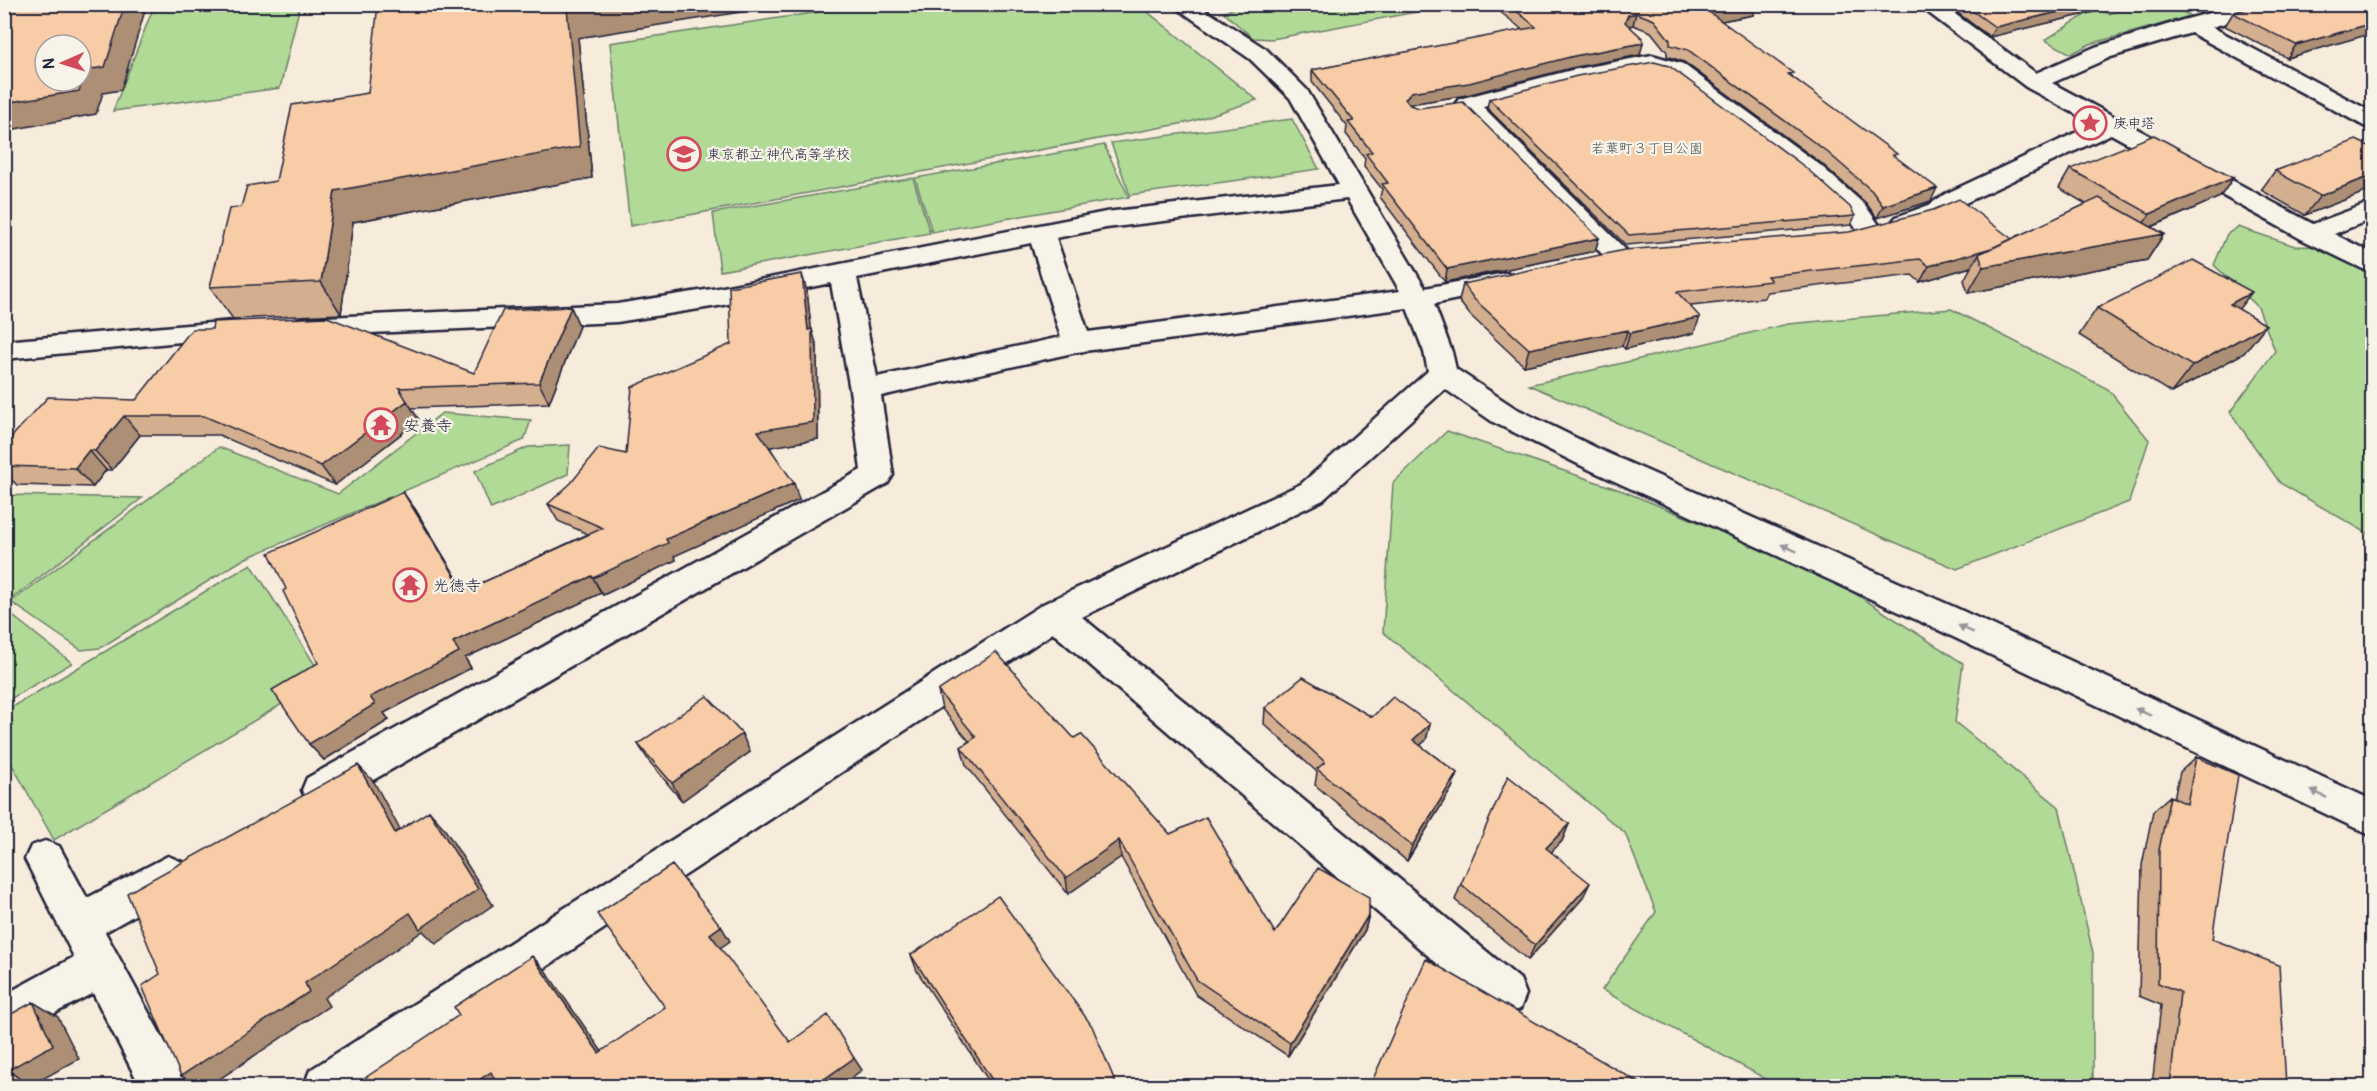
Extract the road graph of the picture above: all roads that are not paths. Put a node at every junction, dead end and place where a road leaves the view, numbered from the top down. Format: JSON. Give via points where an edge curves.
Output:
{"nodes":[{"id":1,"x":1181,"y":4,"type":"edge"},
{"id":2,"x":1927,"y":4,"type":"edge"},
{"id":3,"x":2270,"y":4,"type":"edge"},
{"id":4,"x":2191,"y":25,"type":"junction"},
{"id":5,"x":1642,"y":39,"type":"edge"},
{"id":6,"x":1652,"y":62,"type":"junction"},
{"id":7,"x":2034,"y":82,"type":"junction"},
{"id":8,"x":2373,"y":122,"type":"edge"},
{"id":9,"x":2111,"y":125,"type":"junction"},
{"id":10,"x":1355,"y":190,"type":"junction"},
{"id":11,"x":2373,"y":210,"type":"edge"},
{"id":12,"x":1871,"y":232,"type":"junction"},
{"id":13,"x":1041,"y":233,"type":"junction"},
{"id":14,"x":2312,"y":234,"type":"junction"},
{"id":15,"x":1841,"y":238,"type":"edge"},
{"id":16,"x":1619,"y":257,"type":"edge"},
{"id":17,"x":2373,"y":263,"type":"edge"},
{"id":18,"x":843,"y":273,"type":"junction"},
{"id":19,"x":1528,"y":276,"type":"edge"},
{"id":20,"x":1417,"y":297,"type":"junction"},
{"id":21,"x":1077,"y":344,"type":"junction"},
{"id":22,"x":4,"y":350,"type":"edge"},
{"id":23,"x":1443,"y":374,"type":"junction"},
{"id":24,"x":865,"y":390,"type":"junction"},
{"id":25,"x":1055,"y":614,"type":"junction"},
{"id":26,"x":290,"y":807,"type":"edge"},
{"id":27,"x":2373,"y":819,"type":"edge"},
{"id":28,"x":45,"y":859,"type":"dead end"},
{"id":29,"x":196,"y":860,"type":"edge"},
{"id":30,"x":80,"y":924,"type":"junction"},
{"id":31,"x":100,"y":966,"type":"junction"},
{"id":32,"x":1505,"y":994,"type":"dead end"},
{"id":33,"x":4,"y":1019,"type":"edge"},
{"id":34,"x":164,"y":1086,"type":"edge"},
{"id":35,"x":326,"y":1086,"type":"edge"}],
"edges":[{"from":1,"to":10,"type":"street","via":[[1258,54],[1299,95]]},
{"from":2,"to":7,"type":"street"},
{"from":3,"to":4,"type":"street"},
{"from":4,"to":7,"type":"street","via":[[2103,52]]},
{"from":4,"to":8,"type":"street"},
{"from":5,"to":6,"type":"street","via":[[1654,53]]},
{"from":6,"to":12,"type":"street","via":[[1675,69],[1802,163],[1856,210]]},
{"from":6,"to":16,"type":"street","via":[[1457,106]]},
{"from":7,"to":9,"type":"street"},
{"from":9,"to":12,"type":"street","via":[[1938,210]]},
{"from":9,"to":14,"type":"street"},
{"from":10,"to":13,"type":"street","via":[[1106,220]]},
{"from":10,"to":20,"type":"street"},
{"from":11,"to":14,"type":"street"},
{"from":12,"to":15,"type":"street"},
{"from":13,"to":18,"type":"street"},
{"from":13,"to":21,"type":"street"},
{"from":14,"to":17,"type":"street"},
{"from":18,"to":22,"type":"street","via":[[616,313],[212,331]]},
{"from":18,"to":24,"type":"street"},
{"from":19,"to":20,"type":"street"},
{"from":20,"to":21,"type":"street"},
{"from":20,"to":23,"type":"street"},
{"from":21,"to":24,"type":"street"},
{"from":23,"to":25,"type":"street","via":[[1312,492]]},
{"from":27,"to":23,"type":"street","one_way":true,"via":[[1588,456],[1500,413]]},
{"from":24,"to":26,"type":"street","via":[[876,475]]},
{"from":25,"to":32,"type":"street"},
{"from":25,"to":35,"type":"street"},
{"from":28,"to":30,"type":"street"},
{"from":29,"to":30,"type":"street"},
{"from":30,"to":31,"type":"street"},
{"from":31,"to":33,"type":"street"},
{"from":31,"to":34,"type":"street"}]}
